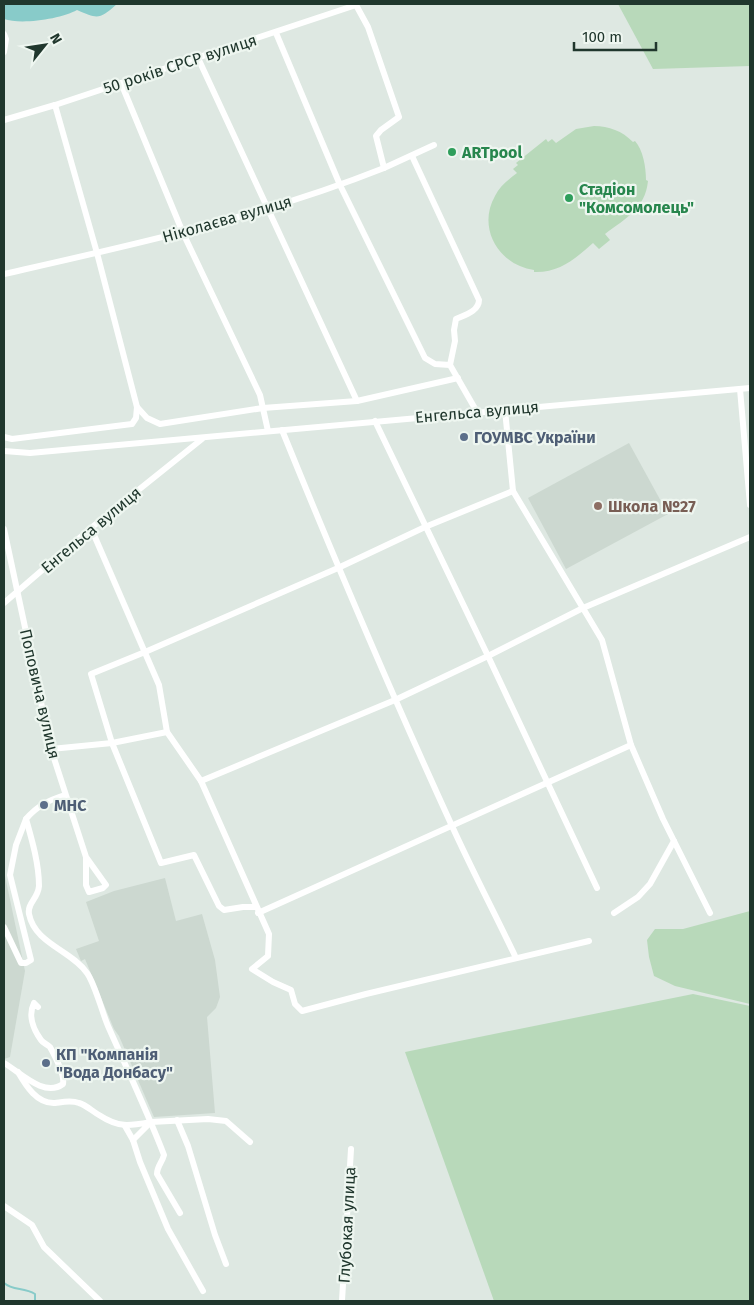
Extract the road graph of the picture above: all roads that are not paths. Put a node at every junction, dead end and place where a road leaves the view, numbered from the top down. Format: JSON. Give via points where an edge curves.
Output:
{"nodes":[{"id":1,"x":276,"y":33,"type":"junction"},
{"id":2,"x":4,"y":34,"type":"edge"},
{"id":3,"x":4,"y":52,"type":"edge"},
{"id":4,"x":198,"y":58,"type":"junction"},
{"id":5,"x":121,"y":84,"type":"junction"},
{"id":6,"x":55,"y":105,"type":"junction"},
{"id":7,"x":4,"y":120,"type":"edge"},
{"id":8,"x":434,"y":145,"type":"dead end"},
{"id":9,"x":412,"y":156,"type":"junction"},
{"id":10,"x":384,"y":168,"type":"junction"},
{"id":11,"x":340,"y":185,"type":"junction"},
{"id":12,"x":268,"y":209,"type":"junction"},
{"id":13,"x":183,"y":233,"type":"junction"},
{"id":14,"x":97,"y":253,"type":"junction"},
{"id":15,"x":4,"y":274,"type":"edge"},
{"id":16,"x":450,"y":365,"type":"junction"},
{"id":17,"x":458,"y":378,"type":"junction"},
{"id":18,"x":750,"y":388,"type":"edge"},
{"id":19,"x":740,"y":389,"type":"junction"},
{"id":20,"x":357,"y":400,"type":"junction"},
{"id":21,"x":137,"y":408,"type":"junction"},
{"id":22,"x":263,"y":408,"type":"junction"},
{"id":23,"x":505,"y":410,"type":"junction"},
{"id":24,"x":477,"y":412,"type":"junction"},
{"id":25,"x":375,"y":421,"type":"junction"},
{"id":26,"x":282,"y":430,"type":"junction"},
{"id":27,"x":268,"y":431,"type":"junction"},
{"id":28,"x":4,"y":437,"type":"edge"},
{"id":29,"x":203,"y":438,"type":"junction"},
{"id":30,"x":4,"y":450,"type":"edge"},
{"id":31,"x":513,"y":491,"type":"junction"},
{"id":32,"x":750,"y":505,"type":"edge"},
{"id":33,"x":425,"y":527,"type":"junction"},
{"id":34,"x":91,"y":528,"type":"junction"},
{"id":35,"x":4,"y":529,"type":"edge"},
{"id":36,"x":750,"y":537,"type":"edge"},
{"id":37,"x":338,"y":568,"type":"junction"},
{"id":38,"x":18,"y":592,"type":"junction"},
{"id":39,"x":4,"y":603,"type":"edge"},
{"id":40,"x":583,"y":608,"type":"junction"},
{"id":41,"x":145,"y":652,"type":"junction"},
{"id":42,"x":488,"y":656,"type":"junction"},
{"id":43,"x":395,"y":700,"type":"junction"},
{"id":44,"x":167,"y":732,"type":"junction"},
{"id":45,"x":112,"y":742,"type":"junction"},
{"id":46,"x":631,"y":745,"type":"junction"},
{"id":47,"x":51,"y":749,"type":"junction"},
{"id":48,"x":201,"y":781,"type":"junction"},
{"id":49,"x":548,"y":784,"type":"junction"},
{"id":50,"x":65,"y":795,"type":"junction"},
{"id":51,"x":26,"y":819,"type":"junction"},
{"id":52,"x":452,"y":827,"type":"junction"},
{"id":53,"x":674,"y":841,"type":"junction"},
{"id":54,"x":86,"y":857,"type":"junction"},
{"id":55,"x":597,"y":888,"type":"dead end"},
{"id":56,"x":257,"y":910,"type":"junction"},
{"id":57,"x":614,"y":913,"type":"dead end"},
{"id":58,"x":710,"y":913,"type":"dead end"},
{"id":59,"x":4,"y":927,"type":"edge"},
{"id":60,"x":589,"y":941,"type":"dead end"},
{"id":61,"x":516,"y":958,"type":"junction"},
{"id":62,"x":38,"y":1007,"type":"dead end"},
{"id":63,"x":4,"y":1063,"type":"edge"},
{"id":64,"x":18,"y":1072,"type":"junction"},
{"id":65,"x":177,"y":1120,"type":"junction"},
{"id":66,"x":151,"y":1122,"type":"junction"},
{"id":67,"x":125,"y":1126,"type":"junction"},
{"id":68,"x":133,"y":1140,"type":"junction"},
{"id":69,"x":250,"y":1142,"type":"dead end"},
{"id":70,"x":351,"y":1149,"type":"dead end"},
{"id":71,"x":4,"y":1206,"type":"edge"},
{"id":72,"x":180,"y":1213,"type":"dead end"},
{"id":73,"x":226,"y":1264,"type":"dead end"},
{"id":74,"x":203,"y":1291,"type":"dead end"},
{"id":75,"x":100,"y":1301,"type":"edge"},
{"id":76,"x":342,"y":1301,"type":"edge"}],
"edges":[{"from":1,"to":4,"type":"street","name":"50 років СРСР вулиця"},
{"from":1,"to":10,"type":"street","name":"50 років СРСР вулиця","via":[[356,5],[368,28],[399,116],[376,136]]},
{"from":1,"to":11,"type":"street"},
{"from":2,"to":3,"type":"street"},
{"from":4,"to":5,"type":"street","name":"50 років СРСР вулиця"},
{"from":4,"to":12,"type":"street"},
{"from":5,"to":6,"type":"street","name":"50 років СРСР вулиця"},
{"from":5,"to":13,"type":"street"},
{"from":6,"to":7,"type":"street","name":"50 років СРСР вулиця"},
{"from":6,"to":14,"type":"street"},
{"from":8,"to":9,"type":"street","name":"Ніколаєва вулиця"},
{"from":9,"to":10,"type":"street","name":"Ніколаєва вулиця"},
{"from":9,"to":16,"type":"street","via":[[479,300],[476,309],[456,319]]},
{"from":10,"to":11,"type":"street","name":"Ніколаєва вулиця"},
{"from":11,"to":12,"type":"street","name":"Ніколаєва вулиця"},
{"from":11,"to":16,"type":"street","via":[[425,358],[436,364]]},
{"from":12,"to":13,"type":"street","name":"Ніколаєва вулиця"},
{"from":12,"to":20,"type":"street"},
{"from":13,"to":14,"type":"street","name":"Ніколаєва вулиця"},
{"from":13,"to":22,"type":"street","via":[[260,395]]},
{"from":14,"to":15,"type":"street","name":"Ніколаєва вулиця"},
{"from":14,"to":21,"type":"street"},
{"from":16,"to":17,"type":"street"},
{"from":17,"to":20,"type":"street"},
{"from":17,"to":24,"type":"street"},
{"from":18,"to":19,"type":"street","name":"Енгельса вулиця"},
{"from":19,"to":23,"type":"street","name":"Енгельса вулиця"},
{"from":19,"to":32,"type":"street"},
{"from":20,"to":22,"type":"street"},
{"from":21,"to":22,"type":"street","via":[[160,424]]},
{"from":21,"to":28,"type":"street","via":[[132,424],[12,439]]},
{"from":22,"to":27,"type":"street"},
{"from":23,"to":24,"type":"street","name":"Енгельса вулиця"},
{"from":23,"to":31,"type":"street"},
{"from":24,"to":25,"type":"street","name":"Енгельса вулиця"},
{"from":25,"to":26,"type":"street","name":"Енгельса вулиця"},
{"from":25,"to":33,"type":"street"},
{"from":26,"to":27,"type":"street","name":"Енгельса вулиця"},
{"from":26,"to":37,"type":"street"},
{"from":27,"to":29,"type":"street","name":"Енгельса вулиця"},
{"from":29,"to":30,"type":"street","name":"Енгельса вулиця","via":[[30,453]]},
{"from":29,"to":34,"type":"street","name":"Енгельса вулиця"},
{"from":31,"to":33,"type":"street"},
{"from":31,"to":40,"type":"street"},
{"from":33,"to":37,"type":"street"},
{"from":33,"to":42,"type":"street"},
{"from":34,"to":38,"type":"street","name":"Енгельса вулиця"},
{"from":34,"to":41,"type":"street"},
{"from":35,"to":38,"type":"street","name":"Поповича вулиця"},
{"from":36,"to":40,"type":"street"},
{"from":37,"to":41,"type":"street"},
{"from":37,"to":43,"type":"street"},
{"from":38,"to":39,"type":"street","name":"Енгельса вулиця"},
{"from":38,"to":47,"type":"street","name":"Поповича вулиця"},
{"from":40,"to":42,"type":"street"},
{"from":40,"to":46,"type":"street","via":[[602,640]]},
{"from":41,"to":44,"type":"street","via":[[159,685]]},
{"from":41,"to":45,"type":"street","via":[[91,674]]},
{"from":42,"to":43,"type":"street"},
{"from":42,"to":49,"type":"street"},
{"from":43,"to":48,"type":"street"},
{"from":43,"to":52,"type":"street"},
{"from":44,"to":45,"type":"street"},
{"from":44,"to":48,"type":"street"},
{"from":45,"to":47,"type":"street"},
{"from":45,"to":56,"type":"street","via":[[161,863],[194,855],[219,906],[224,910],[243,906]]},
{"from":46,"to":49,"type":"street"},
{"from":46,"to":53,"type":"street"},
{"from":47,"to":50,"type":"street","name":"Поповича вулиця"},
{"from":48,"to":56,"type":"street"},
{"from":49,"to":52,"type":"street"},
{"from":49,"to":55,"type":"street"},
{"from":50,"to":51,"type":"street","via":[[46,801]]},
{"from":50,"to":54,"type":"street","name":"Поповича вулиця"},
{"from":51,"to":59,"type":"street","via":[[10,875],[31,960],[26,964],[21,963]]},
{"from":51,"to":66,"type":"street","via":[[39,886],[29,913],[37,932],[87,973]]},
{"from":52,"to":56,"type":"street"},
{"from":52,"to":61,"type":"street"},
{"from":53,"to":57,"type":"street","via":[[650,884],[638,897]]},
{"from":53,"to":58,"type":"street"},
{"from":54,"to":54,"type":"street","name":"Поповича вулиця","via":[[89,892],[103,888],[106,885],[104,880]]},
{"from":56,"to":61,"type":"street","via":[[269,934],[268,956],[252,969],[291,990],[295,1004],[302,1011]]},
{"from":60,"to":61,"type":"street"},
{"from":62,"to":64,"type":"street","via":[[34,1003],[31,1019],[42,1041],[49,1045],[64,1081],[56,1088],[43,1087]]},
{"from":63,"to":64,"type":"street"},
{"from":64,"to":67,"type":"street","via":[[27,1088],[38,1098],[52,1103],[78,1102]]},
{"from":65,"to":66,"type":"street"},
{"from":65,"to":69,"type":"street","via":[[226,1121]]},
{"from":65,"to":73,"type":"street"},
{"from":66,"to":67,"type":"street"},
{"from":66,"to":68,"type":"street"},
{"from":66,"to":72,"type":"street","via":[[164,1155],[157,1174]]},
{"from":67,"to":68,"type":"street"},
{"from":68,"to":74,"type":"street","via":[[168,1229]]},
{"from":70,"to":76,"type":"street","name":"Глубокая улица"},
{"from":71,"to":75,"type":"street","via":[[32,1226],[44,1247]]}]}
